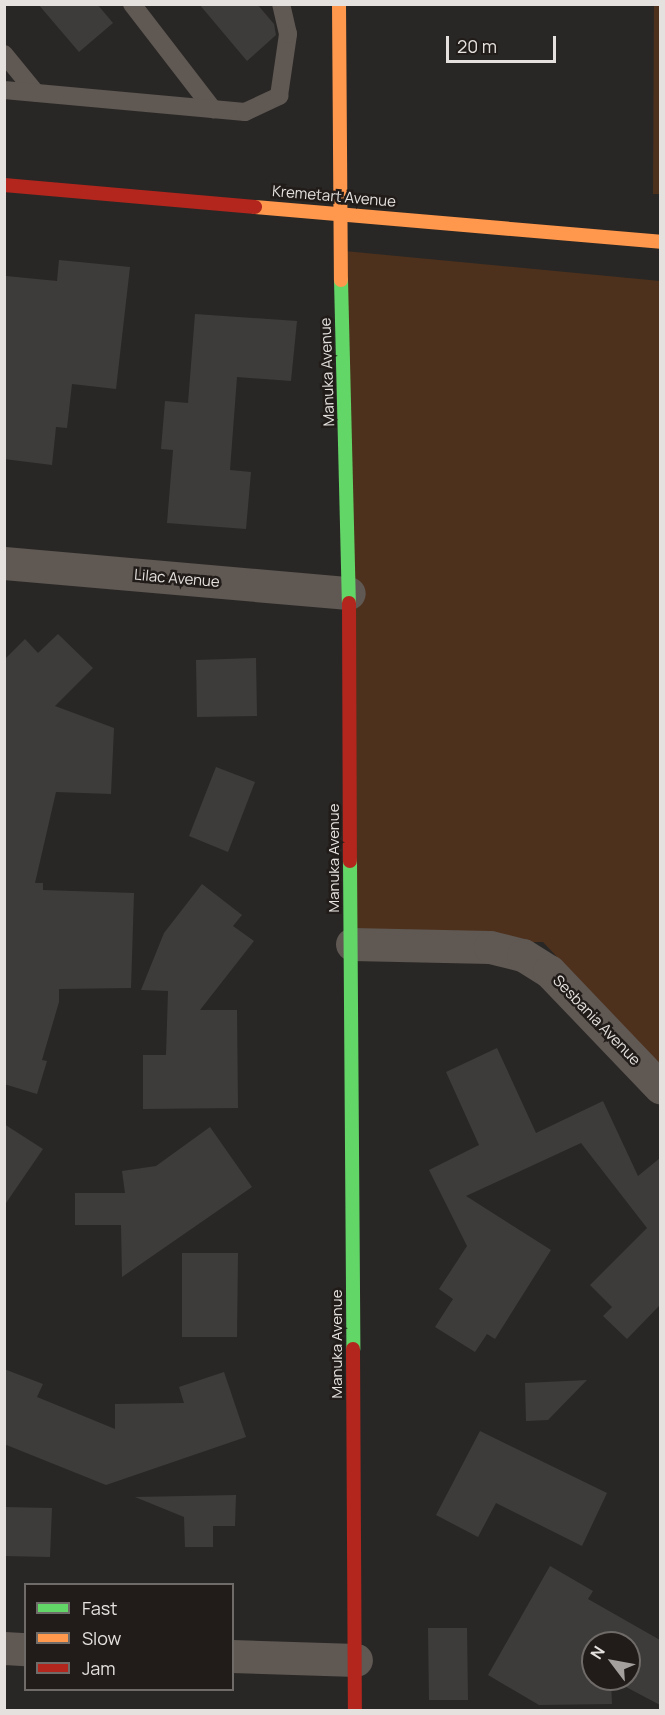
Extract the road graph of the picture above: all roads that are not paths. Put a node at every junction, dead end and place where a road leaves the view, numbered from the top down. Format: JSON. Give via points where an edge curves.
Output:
{"nodes":[{"id":1,"x":132,"y":4,"type":"edge"},
{"id":2,"x":281,"y":4,"type":"edge"},
{"id":3,"x":339,"y":4,"type":"edge"},
{"id":4,"x":4,"y":54,"type":"edge"},
{"id":5,"x":4,"y":90,"type":"edge"},
{"id":6,"x":36,"y":93,"type":"junction"},
{"id":7,"x":213,"y":109,"type":"junction"},
{"id":8,"x":4,"y":185,"type":"edge"},
{"id":9,"x":339,"y":213,"type":"junction"},
{"id":10,"x":660,"y":242,"type":"edge"},
{"id":11,"x":4,"y":563,"type":"edge"},
{"id":12,"x":349,"y":593,"type":"junction"},
{"id":13,"x":352,"y":944,"type":"junction"},
{"id":14,"x":660,"y":1087,"type":"edge"},
{"id":15,"x":4,"y":1648,"type":"edge"},
{"id":16,"x":24,"y":1649,"type":"edge"},
{"id":17,"x":234,"y":1656,"type":"edge"},
{"id":18,"x":356,"y":1660,"type":"junction"},
{"id":19,"x":355,"y":1710,"type":"edge"}],
"edges":[{"from":1,"to":7,"type":"lane"},
{"from":2,"to":7,"type":"lane","via":[[288,34],[279,96],[245,112]]},
{"from":3,"to":9,"type":"street","name":"Manuka Avenue"},
{"from":4,"to":6,"type":"lane"},
{"from":5,"to":6,"type":"lane"},
{"from":6,"to":7,"type":"lane"},
{"from":8,"to":9,"type":"street","name":"Kremetart Avenue"},
{"from":9,"to":10,"type":"street","name":"Kremetart Avenue"},
{"from":9,"to":12,"type":"street","name":"Manuka Avenue"},
{"from":11,"to":12,"type":"street","name":"Lilac Avenue"},
{"from":12,"to":13,"type":"street","name":"Manuka Avenue"},
{"from":13,"to":14,"type":"street","name":"Sesbania Avenue","via":[[490,947],[524,956],[549,971]]},
{"from":13,"to":18,"type":"street","name":"Manuka Avenue"},
{"from":15,"to":16,"type":"street"},
{"from":17,"to":18,"type":"street"},
{"from":18,"to":19,"type":"street","name":"Manuka Avenue"}]}
